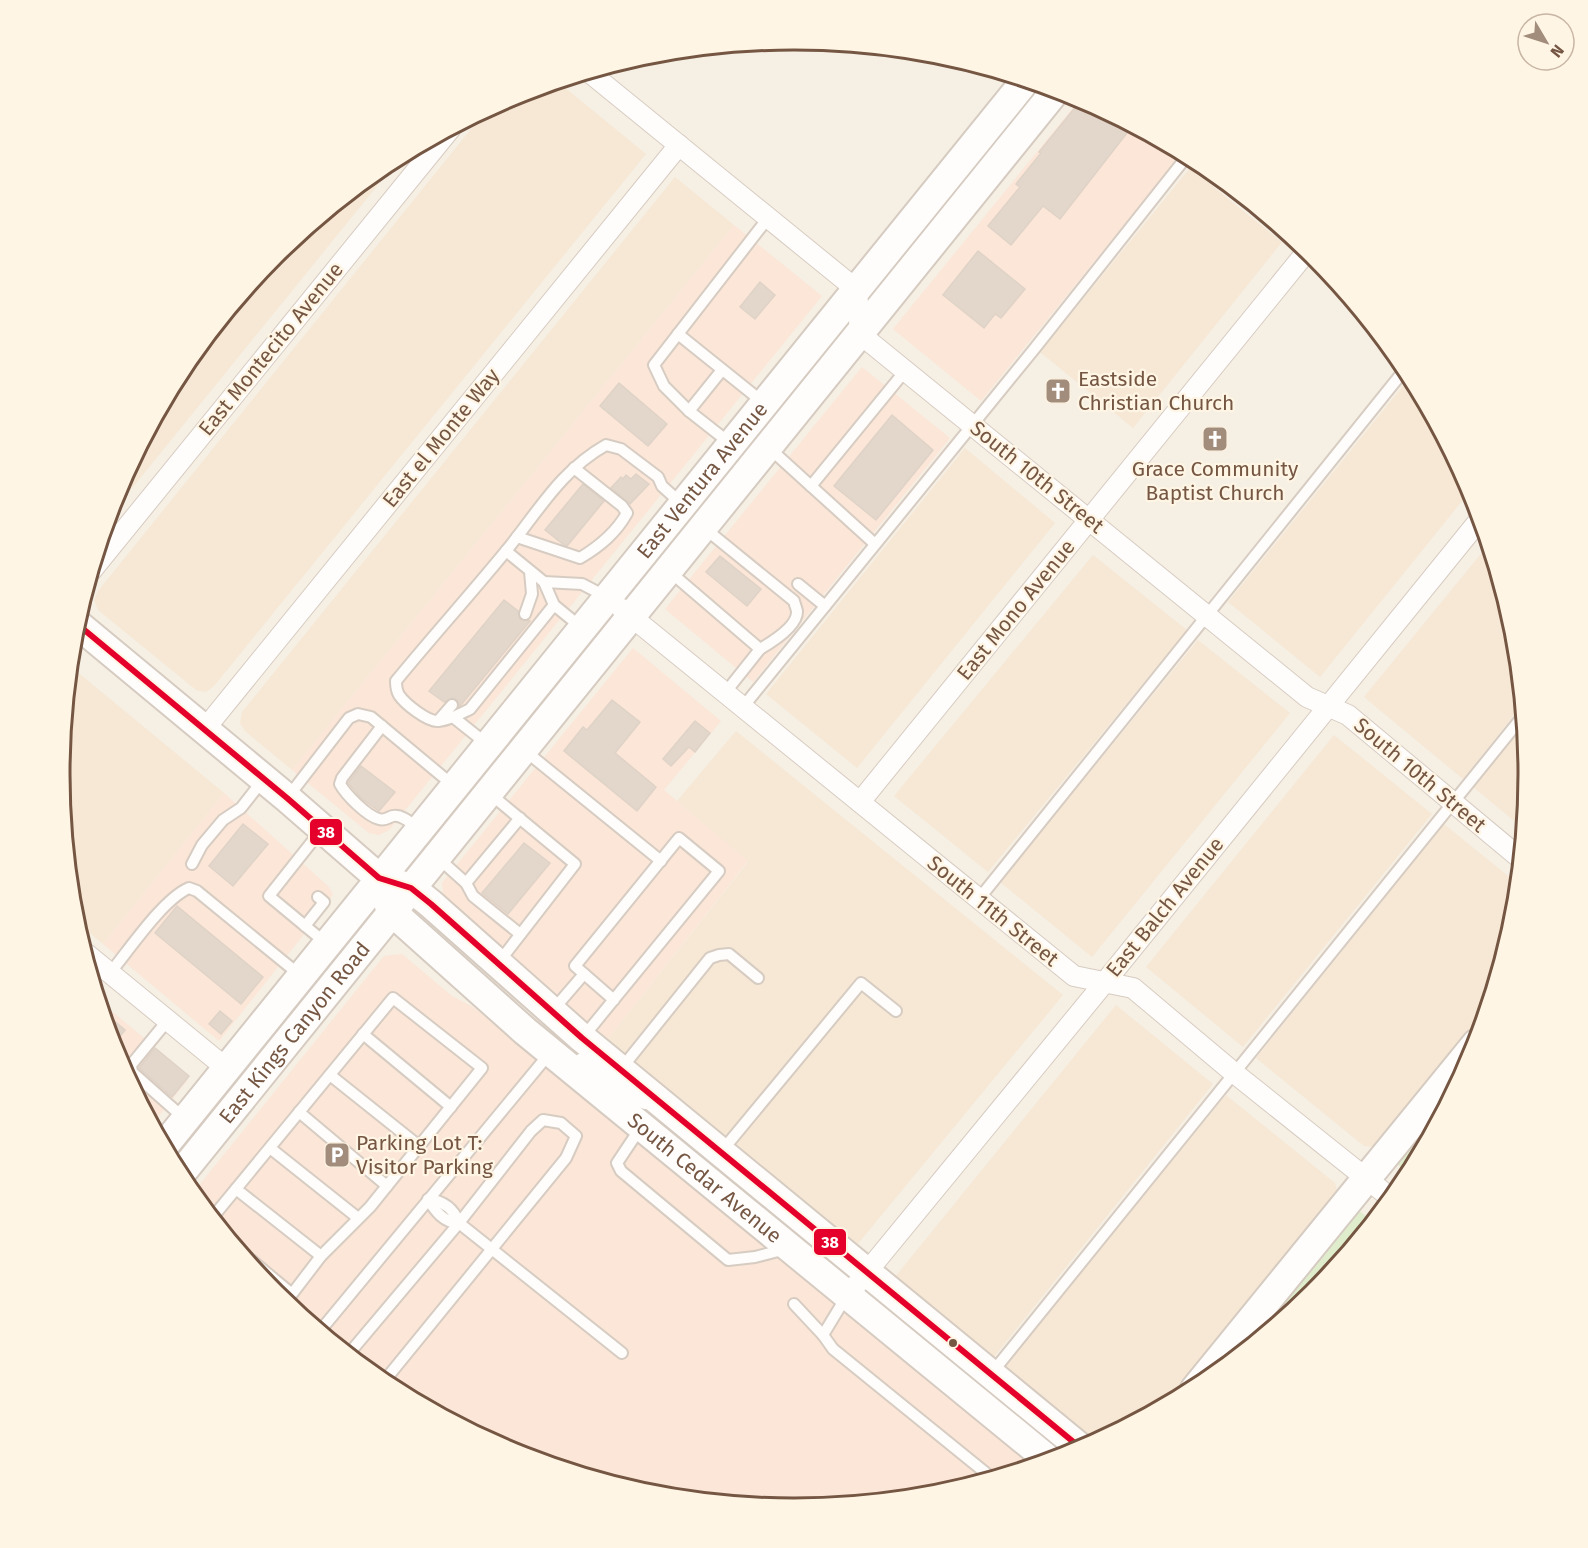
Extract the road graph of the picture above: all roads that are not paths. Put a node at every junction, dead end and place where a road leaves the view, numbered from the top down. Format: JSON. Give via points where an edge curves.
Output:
{"nodes":[{"id":1,"x":595,"y":77,"type":"edge"},
{"id":2,"x":1021,"y":86,"type":"edge"},
{"id":3,"x":1051,"y":97,"type":"edge"},
{"id":4,"x":438,"y":143,"type":"edge"},
{"id":5,"x":679,"y":145,"type":"junction"},
{"id":6,"x":1182,"y":163,"type":"edge"},
{"id":7,"x":768,"y":218,"type":"junction"},
{"id":8,"x":1302,"y":258,"type":"edge"},
{"id":9,"x":857,"y":290,"type":"junction"},
{"id":10,"x":860,"y":333,"type":"junction"},
{"id":11,"x":678,"y":334,"type":"junction"},
{"id":12,"x":722,"y":370,"type":"junction"},
{"id":13,"x":905,"y":370,"type":"junction"},
{"id":14,"x":1399,"y":376,"type":"edge"},
{"id":15,"x":765,"y":403,"type":"junction"},
{"id":16,"x":689,"y":411,"type":"junction"},
{"id":17,"x":973,"y":425,"type":"junction"},
{"id":18,"x":731,"y":444,"type":"junction"},
{"id":19,"x":767,"y":447,"type":"junction"},
{"id":20,"x":574,"y":468,"type":"junction"},
{"id":21,"x":811,"y":486,"type":"junction"},
{"id":22,"x":682,"y":504,"type":"junction"},
{"id":23,"x":1090,"y":520,"type":"junction"},
{"id":24,"x":703,"y":526,"type":"junction"},
{"id":25,"x":1474,"y":526,"type":"edge"},
{"id":26,"x":517,"y":537,"type":"junction"},
{"id":27,"x":875,"y":544,"type":"junction"},
{"id":28,"x":506,"y":551,"type":"junction"},
{"id":29,"x":103,"y":556,"type":"edge"},
{"id":30,"x":668,"y":570,"type":"junction"},
{"id":31,"x":530,"y":571,"type":"junction"},
{"id":32,"x":544,"y":582,"type":"junction"},
{"id":33,"x":798,"y":584,"type":"dead end"},
{"id":34,"x":607,"y":597,"type":"junction"},
{"id":35,"x":554,"y":605,"type":"junction"},
{"id":36,"x":825,"y":606,"type":"junction"},
{"id":37,"x":525,"y":614,"type":"dead end"},
{"id":38,"x":630,"y":616,"type":"junction"},
{"id":39,"x":1207,"y":616,"type":"junction"},
{"id":40,"x":582,"y":628,"type":"junction"},
{"id":41,"x":84,"y":630,"type":"edge"},
{"id":42,"x":760,"y":649,"type":"junction"},
{"id":43,"x":724,"y":693,"type":"junction"},
{"id":44,"x":452,"y":705,"type":"dead end"},
{"id":45,"x":1328,"y":706,"type":"junction"},
{"id":46,"x":743,"y":707,"type":"junction"},
{"id":47,"x":453,"y":717,"type":"junction"},
{"id":48,"x":437,"y":721,"type":"junction"},
{"id":49,"x":1517,"y":724,"type":"edge"},
{"id":50,"x":382,"y":726,"type":"junction"},
{"id":51,"x":204,"y":730,"type":"junction"},
{"id":52,"x":487,"y":744,"type":"junction"},
{"id":53,"x":524,"y":749,"type":"junction"},
{"id":54,"x":264,"y":780,"type":"junction"},
{"id":55,"x":454,"y":786,"type":"junction"},
{"id":56,"x":489,"y":792,"type":"junction"},
{"id":57,"x":287,"y":798,"type":"junction"},
{"id":58,"x":860,"y":802,"type":"junction"},
{"id":59,"x":1453,"y":803,"type":"junction"},
{"id":60,"x":520,"y":818,"type":"junction"},
{"id":61,"x":322,"y":829,"type":"junction"},
{"id":62,"x":419,"y":829,"type":"junction"},
{"id":63,"x":1514,"y":853,"type":"edge"},
{"id":64,"x":437,"y":857,"type":"junction"},
{"id":65,"x":661,"y":861,"type":"junction"},
{"id":66,"x":192,"y":864,"type":"dead end"},
{"id":67,"x":379,"y":878,"type":"junction"},
{"id":68,"x":466,"y":883,"type":"junction"},
{"id":69,"x":411,"y":888,"type":"junction"},
{"id":70,"x":318,"y":897,"type":"dead end"},
{"id":71,"x":978,"y":900,"type":"junction"},
{"id":72,"x":391,"y":911,"type":"junction"},
{"id":73,"x":305,"y":926,"type":"junction"},
{"id":74,"x":520,"y":934,"type":"junction"},
{"id":75,"x":327,"y":944,"type":"junction"},
{"id":76,"x":93,"y":959,"type":"edge"},
{"id":77,"x":498,"y":962,"type":"junction"},
{"id":78,"x":110,"y":973,"type":"junction"},
{"id":79,"x":584,"y":974,"type":"junction"},
{"id":80,"x":301,"y":976,"type":"junction"},
{"id":81,"x":758,"y":978,"type":"dead end"},
{"id":82,"x":1105,"y":982,"type":"junction"},
{"id":83,"x":614,"y":1000,"type":"junction"},
{"id":84,"x":553,"y":1011,"type":"junction"},
{"id":85,"x":896,"y":1011,"type":"dead end"},
{"id":86,"x":168,"y":1020,"type":"junction"},
{"id":87,"x":363,"y":1034,"type":"junction"},
{"id":88,"x":582,"y":1038,"type":"junction"},
{"id":89,"x":550,"y":1052,"type":"junction"},
{"id":90,"x":131,"y":1065,"type":"edge"},
{"id":91,"x":226,"y":1068,"type":"junction"},
{"id":92,"x":620,"y":1069,"type":"junction"},
{"id":93,"x":1233,"y":1072,"type":"junction"},
{"id":94,"x":1454,"y":1072,"type":"edge"},
{"id":95,"x":136,"y":1075,"type":"edge"},
{"id":96,"x":330,"y":1075,"type":"junction"},
{"id":97,"x":451,"y":1107,"type":"junction"},
{"id":98,"x":299,"y":1112,"type":"junction"},
{"id":99,"x":672,"y":1112,"type":"junction"},
{"id":100,"x":185,"y":1119,"type":"junction"},
{"id":101,"x":642,"y":1127,"type":"junction"},
{"id":102,"x":169,"y":1138,"type":"edge"},
{"id":103,"x":420,"y":1146,"type":"junction"},
{"id":104,"x":270,"y":1148,"type":"junction"},
{"id":105,"x":721,"y":1152,"type":"junction"},
{"id":106,"x":186,"y":1167,"type":"edge"},
{"id":107,"x":1367,"y":1180,"type":"junction"},
{"id":108,"x":387,"y":1186,"type":"junction"},
{"id":109,"x":236,"y":1189,"type":"junction"},
{"id":110,"x":1384,"y":1193,"type":"edge"},
{"id":111,"x":428,"y":1199,"type":"junction"},
{"id":112,"x":217,"y":1212,"type":"edge"},
{"id":113,"x":358,"y":1218,"type":"junction"},
{"id":114,"x":459,"y":1223,"type":"junction"},
{"id":115,"x":790,"y":1248,"type":"junction"},
{"id":116,"x":492,"y":1249,"type":"junction"},
{"id":117,"x":321,"y":1256,"type":"junction"},
{"id":118,"x":866,"y":1272,"type":"junction"},
{"id":119,"x":280,"y":1284,"type":"edge"},
{"id":120,"x":848,"y":1295,"type":"junction"},
{"id":121,"x":794,"y":1304,"type":"dead end"},
{"id":122,"x":1259,"y":1310,"type":"junction"},
{"id":123,"x":324,"y":1326,"type":"edge"},
{"id":124,"x":823,"y":1335,"type":"junction"},
{"id":125,"x":353,"y":1349,"type":"edge"},
{"id":126,"x":1230,"y":1352,"type":"edge"},
{"id":127,"x":622,"y":1353,"type":"dead end"},
{"id":128,"x":1217,"y":1362,"type":"edge"},
{"id":129,"x":991,"y":1374,"type":"junction"},
{"id":130,"x":389,"y":1375,"type":"edge"},
{"id":131,"x":1073,"y":1442,"type":"edge"},
{"id":132,"x":1042,"y":1454,"type":"edge"},
{"id":133,"x":986,"y":1473,"type":"edge"}],
"edges":[{"from":1,"to":5,"type":"street"},
{"from":2,"to":9,"type":"main road","name":"East Ventura Avenue"},
{"from":3,"to":10,"type":"main road","name":"East Ventura Avenue"},
{"from":4,"to":29,"type":"street","name":"East Montecito Avenue"},
{"from":5,"to":7,"type":"street"},
{"from":5,"to":51,"type":"street","name":"East el Monte Way"},
{"from":6,"to":17,"type":"lane"},
{"from":7,"to":9,"type":"street"},
{"from":7,"to":11,"type":"lane"},
{"from":8,"to":23,"type":"street","name":"East Mono Avenue"},
{"from":9,"to":10,"type":"street"},
{"from":9,"to":15,"type":"main road","name":"East Ventura Avenue"},
{"from":10,"to":13,"type":"street","name":"South 10th Street"},
{"from":10,"to":19,"type":"main road","name":"East Ventura Avenue"},
{"from":11,"to":12,"type":"lane"},
{"from":11,"to":16,"type":"lane","via":[[654,365],[664,386]]},
{"from":12,"to":15,"type":"lane"},
{"from":12,"to":16,"type":"lane"},
{"from":13,"to":17,"type":"street","name":"South 10th Street"},
{"from":13,"to":21,"type":"lane"},
{"from":14,"to":39,"type":"lane"},
{"from":15,"to":18,"type":"main road","name":"East Ventura Avenue"},
{"from":16,"to":18,"type":"lane"},
{"from":17,"to":23,"type":"street","name":"South 10th Street"},
{"from":17,"to":27,"type":"lane"},
{"from":18,"to":22,"type":"main road","name":"East Ventura Avenue"},
{"from":19,"to":21,"type":"lane"},
{"from":19,"to":24,"type":"main road","name":"East Ventura Avenue"},
{"from":20,"to":22,"type":"lane","via":[[606,445],[621,449],[658,477]]},
{"from":20,"to":26,"type":"lane"},
{"from":20,"to":26,"type":"lane","via":[[622,506],[627,513],[621,523],[604,543],[580,558]]},
{"from":21,"to":27,"type":"lane"},
{"from":22,"to":34,"type":"main road","name":"East Ventura Avenue"},
{"from":23,"to":39,"type":"street","name":"South 10th Street"},
{"from":23,"to":58,"type":"street","name":"East Mono Avenue"},
{"from":24,"to":30,"type":"main road","name":"East Ventura Avenue"},
{"from":24,"to":42,"type":"lane","via":[[794,602],[795,621]]},
{"from":25,"to":45,"type":"street","name":"East Balch Avenue"},
{"from":26,"to":28,"type":"lane"},
{"from":27,"to":36,"type":"lane"},
{"from":28,"to":31,"type":"lane"},
{"from":28,"to":48,"type":"lane","via":[[396,681],[400,697],[428,720]]},
{"from":30,"to":38,"type":"main road","name":"East Ventura Avenue"},
{"from":30,"to":42,"type":"lane"},
{"from":31,"to":32,"type":"lane"},
{"from":31,"to":37,"type":"lane","via":[[532,594]]},
{"from":32,"to":34,"type":"lane","via":[[582,584]]},
{"from":32,"to":35,"type":"lane"},
{"from":33,"to":36,"type":"lane"},
{"from":34,"to":38,"type":"street","name":"South 11th Street"},
{"from":34,"to":40,"type":"main road","name":"East Ventura Avenue"},
{"from":35,"to":40,"type":"lane"},
{"from":35,"to":47,"type":"lane","via":[[470,709]]},
{"from":36,"to":46,"type":"lane"},
{"from":38,"to":43,"type":"street","name":"South 11th Street"},
{"from":38,"to":53,"type":"main road","name":"East Ventura Avenue"},
{"from":39,"to":45,"type":"street","name":"South 10th Street","via":[[1307,697]]},
{"from":39,"to":71,"type":"lane"},
{"from":40,"to":52,"type":"main road","name":"East Ventura Avenue"},
{"from":41,"to":51,"type":"main road","name":"South Cedar Avenue"},
{"from":42,"to":43,"type":"lane"},
{"from":43,"to":46,"type":"street","name":"South 11th Street"},
{"from":44,"to":48,"type":"lane"},
{"from":45,"to":59,"type":"street","name":"South 10th Street","via":[[1348,716]]},
{"from":45,"to":82,"type":"street","name":"East Balch Avenue"},
{"from":46,"to":58,"type":"street","name":"South 11th Street"},
{"from":47,"to":48,"type":"lane"},
{"from":47,"to":52,"type":"lane"},
{"from":49,"to":59,"type":"lane"},
{"from":50,"to":55,"type":"lane"},
{"from":50,"to":57,"type":"lane","via":[[371,717],[358,714],[349,718]]},
{"from":50,"to":62,"type":"lane","via":[[340,784],[352,800],[377,819],[401,817]]},
{"from":51,"to":54,"type":"main road","name":"South Cedar Avenue"},
{"from":52,"to":55,"type":"main road","name":"East Ventura Avenue"},
{"from":53,"to":56,"type":"main road","name":"East Ventura Avenue"},
{"from":53,"to":65,"type":"lane"},
{"from":54,"to":57,"type":"main road","name":"South Cedar Avenue"},
{"from":54,"to":66,"type":"lane","via":[[241,808],[223,820]]},
{"from":55,"to":62,"type":"main road","name":"East Ventura Avenue"},
{"from":56,"to":60,"type":"lane"},
{"from":56,"to":64,"type":"main road","name":"East Ventura Avenue"},
{"from":57,"to":61,"type":"main road","name":"South Cedar Avenue"},
{"from":58,"to":71,"type":"street","name":"South 11th Street"},
{"from":59,"to":63,"type":"street","name":"South 10th Street"},
{"from":59,"to":93,"type":"lane"},
{"from":60,"to":68,"type":"lane"},
{"from":60,"to":74,"type":"lane","via":[[575,864]]},
{"from":61,"to":67,"type":"main road","name":"South Cedar Avenue"},
{"from":61,"to":73,"type":"lane","via":[[292,876],[269,896]]},
{"from":62,"to":67,"type":"main road","name":"East Ventura Avenue"},
{"from":64,"to":68,"type":"lane"},
{"from":64,"to":69,"type":"main road","name":"East Ventura Avenue"},
{"from":65,"to":79,"type":"lane","via":[[575,966]]},
{"from":65,"to":83,"type":"lane","via":[[679,838],[719,871]]},
{"from":67,"to":69,"type":"main road","name":"South Cedar Avenue"},
{"from":67,"to":72,"type":"main road","name":"South Cedar Avenue"},
{"from":67,"to":75,"type":"main road","name":"East Kings Canyon Road"},
{"from":68,"to":74,"type":"lane","via":[[473,896]]},
{"from":69,"to":72,"type":"main road","name":"East Kings Canyon Road"},
{"from":69,"to":77,"type":"main road","name":"South Cedar Avenue"},
{"from":70,"to":73,"type":"lane","via":[[324,902]]},
{"from":71,"to":82,"type":"street","name":"South 11th Street","via":[[1074,976]]},
{"from":72,"to":89,"type":"main road","name":"South Cedar Avenue"},
{"from":72,"to":106,"type":"main road","name":"East Kings Canyon Road"},
{"from":73,"to":75,"type":"lane"},
{"from":74,"to":77,"type":"lane"},
{"from":75,"to":80,"type":"main road","name":"East Kings Canyon Road"},
{"from":76,"to":78,"type":"street"},
{"from":77,"to":84,"type":"main road","name":"South Cedar Avenue"},
{"from":78,"to":80,"type":"lane","via":[[158,914],[189,888]]},
{"from":78,"to":86,"type":"street"},
{"from":79,"to":83,"type":"lane"},
{"from":79,"to":84,"type":"lane"},
{"from":80,"to":91,"type":"main road","name":"East Kings Canyon Road"},
{"from":81,"to":92,"type":"lane","via":[[729,954],[710,958]]},
{"from":82,"to":93,"type":"street","name":"South 11th Street","via":[[1133,988]]},
{"from":82,"to":118,"type":"street","name":"East Balch Avenue"},
{"from":83,"to":88,"type":"lane"},
{"from":84,"to":88,"type":"main road","name":"South Cedar Avenue"},
{"from":85,"to":105,"type":"lane","via":[[861,982]]},
{"from":86,"to":90,"type":"lane"},
{"from":86,"to":91,"type":"street"},
{"from":87,"to":96,"type":"lane"},
{"from":87,"to":97,"type":"lane"},
{"from":87,"to":97,"type":"lane","via":[[393,998],[482,1068]]},
{"from":88,"to":92,"type":"main road","name":"South Cedar Avenue"},
{"from":89,"to":99,"type":"lane","via":[[564,1051],[578,1057],[639,1102]]},
{"from":89,"to":101,"type":"main road","name":"South Cedar Avenue"},
{"from":89,"to":111,"type":"lane"},
{"from":91,"to":100,"type":"main road","name":"East Kings Canyon Road"},
{"from":92,"to":99,"type":"main road","name":"South Cedar Avenue"},
{"from":93,"to":107,"type":"street","name":"South 11th Street"},
{"from":93,"to":129,"type":"lane"},
{"from":94,"to":107,"type":"main road"},
{"from":95,"to":100,"type":"lane"},
{"from":96,"to":98,"type":"lane"},
{"from":96,"to":103,"type":"lane"},
{"from":97,"to":103,"type":"lane"},
{"from":98,"to":104,"type":"lane"},
{"from":98,"to":108,"type":"lane"},
{"from":99,"to":105,"type":"main road","name":"South Cedar Avenue"},
{"from":100,"to":102,"type":"main road","name":"East Kings Canyon Road"},
{"from":101,"to":115,"type":"main road","name":"South Cedar Avenue"},
{"from":101,"to":115,"type":"lane","via":[[617,1163],[621,1171],[728,1260]]},
{"from":103,"to":108,"type":"lane"},
{"from":104,"to":109,"type":"lane"},
{"from":104,"to":113,"type":"lane"},
{"from":105,"to":118,"type":"main road","name":"South Cedar Avenue"},
{"from":107,"to":110,"type":"street","name":"South 11th Street"},
{"from":107,"to":122,"type":"main road"},
{"from":108,"to":113,"type":"lane"},
{"from":109,"to":112,"type":"lane"},
{"from":109,"to":117,"type":"lane"},
{"from":111,"to":114,"type":"lane","via":[[450,1223]]},
{"from":111,"to":123,"type":"lane"},
{"from":113,"to":117,"type":"lane"},
{"from":114,"to":116,"type":"lane"},
{"from":114,"to":116,"type":"lane","via":[[531,1131],[543,1120],[561,1123],[576,1136],[566,1158]]},
{"from":114,"to":125,"type":"lane"},
{"from":115,"to":120,"type":"main road","name":"South Cedar Avenue"},
{"from":116,"to":127,"type":"lane"},
{"from":116,"to":130,"type":"lane"},
{"from":117,"to":119,"type":"lane","via":[[292,1294]]},
{"from":118,"to":120,"type":"street","name":"East Balch Avenue"},
{"from":118,"to":129,"type":"main road","name":"South Cedar Avenue"},
{"from":120,"to":124,"type":"lane"},
{"from":120,"to":132,"type":"main road","name":"South Cedar Avenue"},
{"from":121,"to":124,"type":"lane"},
{"from":122,"to":126,"type":"main road"},
{"from":122,"to":128,"type":"main road"},
{"from":124,"to":133,"type":"lane","via":[[833,1349]]},
{"from":129,"to":131,"type":"main road","name":"South Cedar Avenue"}]}
